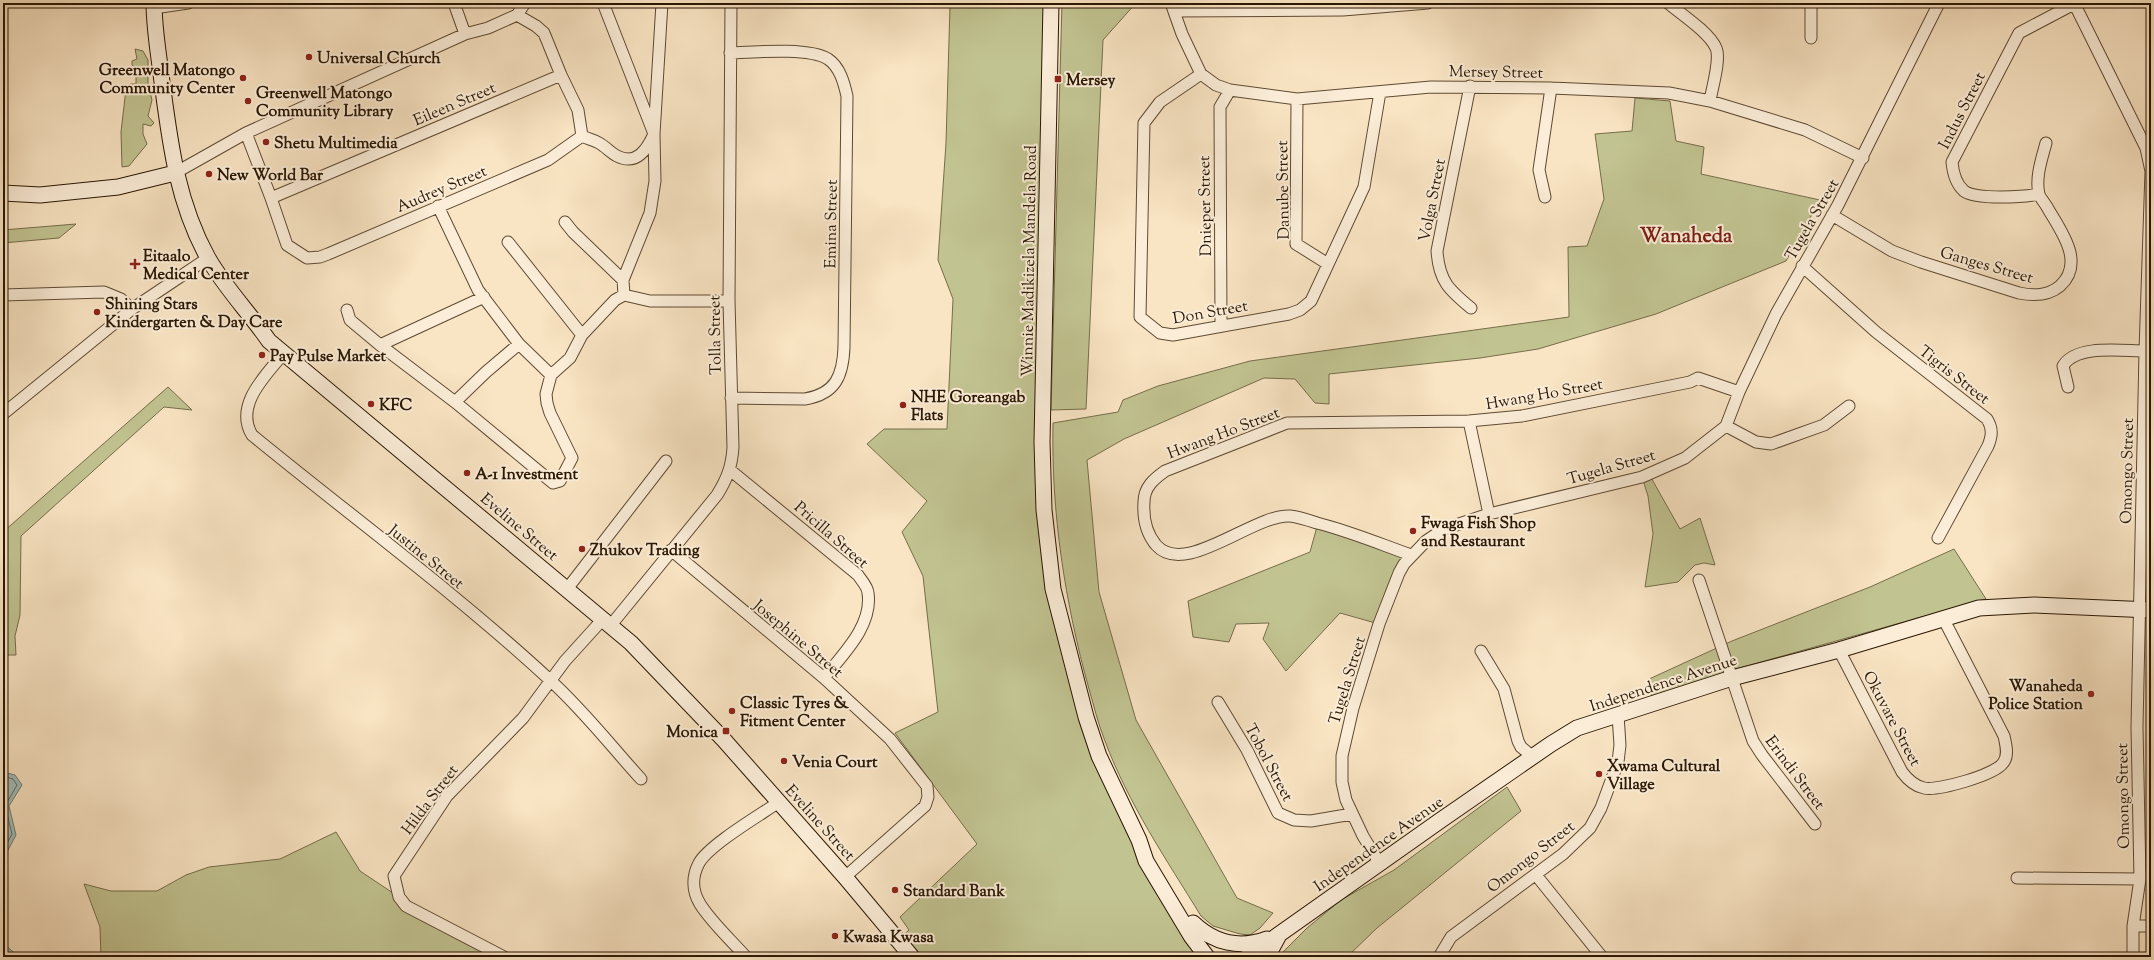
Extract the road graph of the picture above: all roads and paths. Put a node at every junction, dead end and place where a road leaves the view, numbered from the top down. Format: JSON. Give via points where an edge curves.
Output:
{"nodes":[{"id":1,"x":188,"y":3,"type":"edge"},
{"id":2,"x":454,"y":3,"type":"edge"},
{"id":3,"x":525,"y":3,"type":"edge"},
{"id":4,"x":603,"y":3,"type":"edge"},
{"id":5,"x":662,"y":3,"type":"edge"},
{"id":6,"x":730,"y":3,"type":"edge"},
{"id":7,"x":1051,"y":3,"type":"edge"},
{"id":8,"x":1428,"y":3,"type":"edge"},
{"id":9,"x":1668,"y":3,"type":"edge"},
{"id":10,"x":1811,"y":3,"type":"edge"},
{"id":11,"x":1939,"y":3,"type":"edge"},
{"id":12,"x":2074,"y":3,"type":"edge"},
{"id":13,"x":154,"y":6,"type":"edge"},
{"id":14,"x":1173,"y":7,"type":"edge"},
{"id":15,"x":517,"y":15,"type":"junction"},
{"id":16,"x":465,"y":34,"type":"junction"},
{"id":17,"x":1811,"y":38,"type":"dead end"},
{"id":18,"x":730,"y":53,"type":"junction"},
{"id":19,"x":1201,"y":74,"type":"junction"},
{"id":20,"x":561,"y":75,"type":"junction"},
{"id":21,"x":1470,"y":86,"type":"junction"},
{"id":22,"x":1551,"y":88,"type":"junction"},
{"id":23,"x":1230,"y":90,"type":"junction"},
{"id":24,"x":1380,"y":92,"type":"junction"},
{"id":25,"x":1297,"y":99,"type":"junction"},
{"id":26,"x":1710,"y":101,"type":"junction"},
{"id":27,"x":246,"y":133,"type":"junction"},
{"id":28,"x":654,"y":134,"type":"junction"},
{"id":29,"x":582,"y":136,"type":"junction"},
{"id":30,"x":2046,"y":143,"type":"dead end"},
{"id":31,"x":1862,"y":158,"type":"junction"},
{"id":32,"x":175,"y":173,"type":"junction"},
{"id":33,"x":3,"y":193,"type":"edge"},
{"id":34,"x":2039,"y":194,"type":"junction"},
{"id":35,"x":1545,"y":197,"type":"dead end"},
{"id":36,"x":271,"y":198,"type":"junction"},
{"id":37,"x":438,"y":206,"type":"junction"},
{"id":38,"x":1832,"y":214,"type":"junction"},
{"id":39,"x":565,"y":222,"type":"dead end"},
{"id":40,"x":508,"y":242,"type":"dead end"},
{"id":41,"x":208,"y":258,"type":"junction"},
{"id":42,"x":1328,"y":264,"type":"junction"},
{"id":43,"x":1802,"y":266,"type":"junction"},
{"id":44,"x":623,"y":280,"type":"junction"},
{"id":45,"x":624,"y":294,"type":"junction"},
{"id":46,"x":3,"y":295,"type":"edge"},
{"id":47,"x":484,"y":297,"type":"junction"},
{"id":48,"x":729,"y":301,"type":"junction"},
{"id":49,"x":1471,"y":308,"type":"dead end"},
{"id":50,"x":132,"y":309,"type":"junction"},
{"id":51,"x":347,"y":310,"type":"dead end"},
{"id":52,"x":1221,"y":325,"type":"junction"},
{"id":53,"x":582,"y":335,"type":"junction"},
{"id":54,"x":519,"y":344,"type":"junction"},
{"id":55,"x":380,"y":345,"type":"junction"},
{"id":56,"x":2145,"y":351,"type":"junction"},
{"id":57,"x":284,"y":353,"type":"junction"},
{"id":58,"x":550,"y":375,"type":"junction"},
{"id":59,"x":2068,"y":387,"type":"dead end"},
{"id":60,"x":1739,"y":392,"type":"junction"},
{"id":61,"x":731,"y":398,"type":"junction"},
{"id":62,"x":455,"y":402,"type":"junction"},
{"id":63,"x":1849,"y":406,"type":"dead end"},
{"id":64,"x":3,"y":414,"type":"edge"},
{"id":65,"x":1469,"y":421,"type":"junction"},
{"id":66,"x":1726,"y":426,"type":"junction"},
{"id":67,"x":666,"y":461,"type":"dead end"},
{"id":68,"x":730,"y":470,"type":"junction"},
{"id":69,"x":1489,"y":514,"type":"junction"},
{"id":70,"x":1938,"y":538,"type":"dead end"},
{"id":71,"x":671,"y":550,"type":"junction"},
{"id":72,"x":1411,"y":555,"type":"junction"},
{"id":73,"x":1699,"y":580,"type":"dead end"},
{"id":74,"x":567,"y":589,"type":"junction"},
{"id":75,"x":2146,"y":610,"type":"edge"},
{"id":76,"x":1943,"y":618,"type":"junction"},
{"id":77,"x":607,"y":622,"type":"junction"},
{"id":78,"x":1839,"y":650,"type":"junction"},
{"id":79,"x":1481,"y":651,"type":"dead end"},
{"id":80,"x":824,"y":678,"type":"junction"},
{"id":81,"x":1732,"y":678,"type":"junction"},
{"id":82,"x":551,"y":681,"type":"junction"},
{"id":83,"x":1218,"y":702,"type":"dead end"},
{"id":84,"x":1618,"y":715,"type":"junction"},
{"id":85,"x":1533,"y":757,"type":"junction"},
{"id":86,"x":640,"y":779,"type":"dead end"},
{"id":87,"x":779,"y":802,"type":"junction"},
{"id":88,"x":1352,"y":814,"type":"junction"},
{"id":89,"x":1815,"y":824,"type":"dead end"},
{"id":90,"x":1380,"y":864,"type":"junction"},
{"id":91,"x":1536,"y":874,"type":"junction"},
{"id":92,"x":845,"y":877,"type":"junction"},
{"id":93,"x":2017,"y":878,"type":"dead end"},
{"id":94,"x":2140,"y":879,"type":"junction"},
{"id":95,"x":2133,"y":926,"type":"junction"},
{"id":96,"x":2151,"y":926,"type":"edge"},
{"id":97,"x":1192,"y":929,"type":"junction"},
{"id":98,"x":1280,"y":934,"type":"junction"},
{"id":99,"x":504,"y":957,"type":"edge"},
{"id":100,"x":746,"y":957,"type":"edge"},
{"id":101,"x":912,"y":957,"type":"edge"},
{"id":102,"x":1196,"y":957,"type":"edge"},
{"id":103,"x":1207,"y":957,"type":"edge"},
{"id":104,"x":1217,"y":957,"type":"edge"},
{"id":105,"x":1248,"y":957,"type":"edge"},
{"id":106,"x":1267,"y":957,"type":"edge"},
{"id":107,"x":1439,"y":957,"type":"edge"},
{"id":108,"x":1602,"y":957,"type":"edge"},
{"id":109,"x":2133,"y":957,"type":"edge"}],
"edges":[{"from":1,"to":13,"type":"street"},
{"from":2,"to":16,"type":"street"},
{"from":3,"to":15,"type":"street"},
{"from":4,"to":28,"type":"street"},
{"from":5,"to":28,"type":"street"},
{"from":6,"to":18,"type":"street","name":"Tolla Street"},
{"from":7,"to":97,"type":"main road","name":"Winnie Madikizela Mandela Road","via":[[1042,412],[1043,484],[1047,548],[1053,589],[1086,718],[1112,787],[1139,840],[1153,857]]},
{"from":8,"to":14,"type":"street","via":[[1343,10]]},
{"from":9,"to":26,"type":"street","via":[[1708,37],[1716,49],[1717,60]]},
{"from":10,"to":17,"type":"street"},
{"from":11,"to":31,"type":"street","name":"Tugela Street"},
{"from":12,"to":34,"type":"street","name":"Indus Street","via":[[2023,30],[2016,37],[1952,162],[1955,177],[1965,192],[1974,195]]},
{"from":12,"to":56,"type":"street","name":"Omongo Street","via":[[2146,148],[2151,171]]},
{"from":13,"to":32,"type":"main road","name":"Eveline Street","via":[[157,49]]},
{"from":14,"to":19,"type":"street"},
{"from":15,"to":16,"type":"street","via":[[488,28]]},
{"from":15,"to":20,"type":"street","via":[[544,33]]},
{"from":16,"to":27,"type":"street"},
{"from":18,"to":48,"type":"street","name":"Tolla Street"},
{"from":18,"to":61,"type":"street","name":"Emina Street","via":[[816,54],[829,60],[839,72],[848,96],[843,364],[830,390],[816,397]]},
{"from":19,"to":23,"type":"street","name":"Mersey Street","via":[[1216,85]]},
{"from":19,"to":52,"type":"street","name":"Don Street","via":[[1160,102],[1144,123],[1140,317],[1160,333],[1173,335]]},
{"from":20,"to":29,"type":"street","via":[[578,110]]},
{"from":20,"to":36,"type":"street","name":"Eileen Street"},
{"from":21,"to":22,"type":"street","name":"Mersey Street"},
{"from":21,"to":24,"type":"street","name":"Mersey Street"},
{"from":21,"to":49,"type":"street","name":"Volga Street","via":[[1437,251],[1438,268],[1444,282]]},
{"from":22,"to":26,"type":"street","name":"Mersey Street","via":[[1669,93]]},
{"from":22,"to":35,"type":"street","via":[[1539,170]]},
{"from":23,"to":25,"type":"street","name":"Mersey Street"},
{"from":23,"to":52,"type":"street","name":"Dnieper Street","via":[[1220,107]]},
{"from":24,"to":25,"type":"street","name":"Mersey Street"},
{"from":24,"to":42,"type":"street","name":"Don Street","via":[[1364,187]]},
{"from":25,"to":42,"type":"street","name":"Danube Street","via":[[1296,244]]},
{"from":26,"to":31,"type":"street","name":"Mersey Street","via":[[1805,130]]},
{"from":27,"to":32,"type":"street"},
{"from":27,"to":36,"type":"street","name":"Audrey Street"},
{"from":28,"to":29,"type":"street","via":[[646,150],[629,159],[617,156],[600,143]]},
{"from":28,"to":44,"type":"street","via":[[655,181],[650,213]]},
{"from":29,"to":37,"type":"street","name":"Audrey Street","via":[[548,160]]},
{"from":30,"to":34,"type":"street","via":[[2039,170]]},
{"from":31,"to":38,"type":"street","name":"Tugela Street"},
{"from":32,"to":33,"type":"main road","via":[[118,187],[40,195]]},
{"from":32,"to":41,"type":"main road","name":"Eveline Street"},
{"from":34,"to":38,"type":"street","name":"Ganges Street","via":[[2068,243],[2071,259],[2069,272],[2062,284],[2048,293],[2038,295],[2020,293],[1892,251]]},
{"from":36,"to":37,"type":"street","name":"Audrey Street","via":[[287,245],[307,258],[324,256]]},
{"from":37,"to":47,"type":"street","via":[[469,274]]},
{"from":38,"to":43,"type":"street","name":"Tugela Street"},
{"from":39,"to":44,"type":"street"},
{"from":40,"to":53,"type":"street"},
{"from":41,"to":50,"type":"street"},
{"from":41,"to":57,"type":"main road","name":"Eveline Street","via":[[249,316]]},
{"from":42,"to":52,"type":"street","name":"Don Street","via":[[1311,301],[1300,310]]},
{"from":43,"to":60,"type":"street","name":"Tugela Street"},
{"from":43,"to":70,"type":"street","name":"Tigris Street","via":[[1876,332],[1987,419],[1991,426],[1992,436],[1988,446]]},
{"from":44,"to":45,"type":"street"},
{"from":45,"to":48,"type":"street","via":[[650,301]]},
{"from":45,"to":53,"type":"street"},
{"from":46,"to":50,"type":"street","via":[[104,292],[121,299]]},
{"from":47,"to":54,"type":"street"},
{"from":47,"to":55,"type":"street"},
{"from":48,"to":61,"type":"street","name":"Tolla Street"},
{"from":50,"to":64,"type":"street"},
{"from":51,"to":55,"type":"street","via":[[350,320]]},
{"from":53,"to":58,"type":"street","via":[[570,358]]},
{"from":54,"to":58,"type":"street"},
{"from":54,"to":62,"type":"street"},
{"from":55,"to":62,"type":"street"},
{"from":56,"to":59,"type":"street","via":[[2089,351],[2070,358],[2063,366]]},
{"from":56,"to":75,"type":"street","name":"Omongo Street"},
{"from":57,"to":74,"type":"main road","name":"Eveline Street"},
{"from":57,"to":82,"type":"street","name":"Justine Street","via":[[257,387],[247,408],[246,420],[252,435],[450,594]]},
{"from":58,"to":62,"type":"street","via":[[547,403],[572,458],[558,482],[553,483]]},
{"from":60,"to":65,"type":"street","name":"Hwang Ho Street","via":[[1698,378],[1690,382],[1560,409]]},
{"from":60,"to":66,"type":"street","name":"Tugela Street"},
{"from":61,"to":68,"type":"street","name":"Tolla Street","via":[[733,447]]},
{"from":63,"to":66,"type":"street","via":[[1824,425],[1771,444],[1756,442]]},
{"from":65,"to":69,"type":"street"},
{"from":65,"to":72,"type":"street","name":"Hwang Ho Street","via":[[1287,422],[1165,471],[1146,489],[1144,511],[1148,533],[1158,548],[1174,555],[1200,551],[1266,520],[1292,516],[1343,530]]},
{"from":66,"to":69,"type":"street","name":"Tugela Street","via":[[1685,458],[1649,474]]},
{"from":67,"to":74,"type":"street"},
{"from":68,"to":71,"type":"street","name":"Tolla Street","via":[[717,495]]},
{"from":68,"to":80,"type":"street","name":"Pricilla Street","via":[[858,575],[868,592],[868,612],[860,630]]},
{"from":69,"to":72,"type":"street","name":"Tugela Street","via":[[1444,529]]},
{"from":71,"to":77,"type":"street","name":"Tolla Street"},
{"from":71,"to":80,"type":"street","name":"Josephine Street"},
{"from":72,"to":88,"type":"street","name":"Tugela Street","via":[[1399,573],[1379,624],[1346,732],[1342,756],[1342,782]]},
{"from":73,"to":81,"type":"street","name":"Erindi Street"},
{"from":74,"to":77,"type":"main road","name":"Eveline Street"},
{"from":75,"to":76,"type":"main road","name":"Independence Avenue","via":[[2016,605],[1979,608]]},
{"from":75,"to":94,"type":"street","name":"Omongo Street","via":[[2137,770]]},
{"from":76,"to":78,"type":"main road","name":"Independence Avenue"},
{"from":76,"to":78,"type":"street","name":"Okuvare Street","via":[[2004,736],[2004,763],[1989,773],[1936,789],[1925,788],[1908,780]]},
{"from":77,"to":82,"type":"street","name":"Hilda Street","via":[[564,661]]},
{"from":77,"to":87,"type":"main road","name":"Eveline Street","via":[[655,667]]},
{"from":78,"to":81,"type":"main road","name":"Independence Avenue"},
{"from":79,"to":85,"type":"street","via":[[1504,688],[1518,741]]},
{"from":80,"to":92,"type":"street","name":"Josephine Street","via":[[890,739],[927,786],[928,797],[925,806],[917,815]]},
{"from":81,"to":84,"type":"main road","name":"Independence Avenue"},
{"from":81,"to":89,"type":"street","name":"Erindi Street","via":[[1756,748]]},
{"from":82,"to":86,"type":"street","name":"Justine Street"},
{"from":82,"to":99,"type":"street","name":"Hilda Street","via":[[523,718],[447,796],[394,876],[399,897],[406,906]]},
{"from":83,"to":88,"type":"street","name":"Tobol Street","via":[[1278,813],[1294,820],[1311,821]]},
{"from":84,"to":85,"type":"main road","name":"Independence Avenue","via":[[1577,728]]},
{"from":84,"to":91,"type":"street","name":"Omongo Street","via":[[1618,762],[1597,816],[1577,842]]},
{"from":85,"to":90,"type":"main road","name":"Independence Avenue"},
{"from":87,"to":92,"type":"main road","name":"Eveline Street"},
{"from":87,"to":100,"type":"street","via":[[716,846],[700,862],[693,877],[699,903]]},
{"from":88,"to":90,"type":"street","name":"Tugela Street"},
{"from":90,"to":98,"type":"main road","name":"Independence Avenue"},
{"from":91,"to":107,"type":"street","name":"Omongo Street","via":[[1451,937]]},
{"from":91,"to":108,"type":"street"},
{"from":92,"to":101,"type":"main road","name":"Eveline Street"},
{"from":93,"to":94,"type":"street"},
{"from":94,"to":95,"type":"street","name":"Omongo Street"},
{"from":95,"to":96,"type":"street"},
{"from":95,"to":109,"type":"street","name":"Omongo Street"},
{"from":97,"to":98,"type":"main road","via":[[1230,944],[1256,942]]},
{"from":97,"to":102,"type":"main road"},
{"from":97,"to":103,"type":"main road","name":"Winnie Madikizela Mandela Road"},
{"from":97,"to":104,"type":"main road","name":"Winnie Madikizela Mandela Road"},
{"from":98,"to":105,"type":"main road","name":"Independence Avenue"},
{"from":98,"to":106,"type":"main road"}]}
